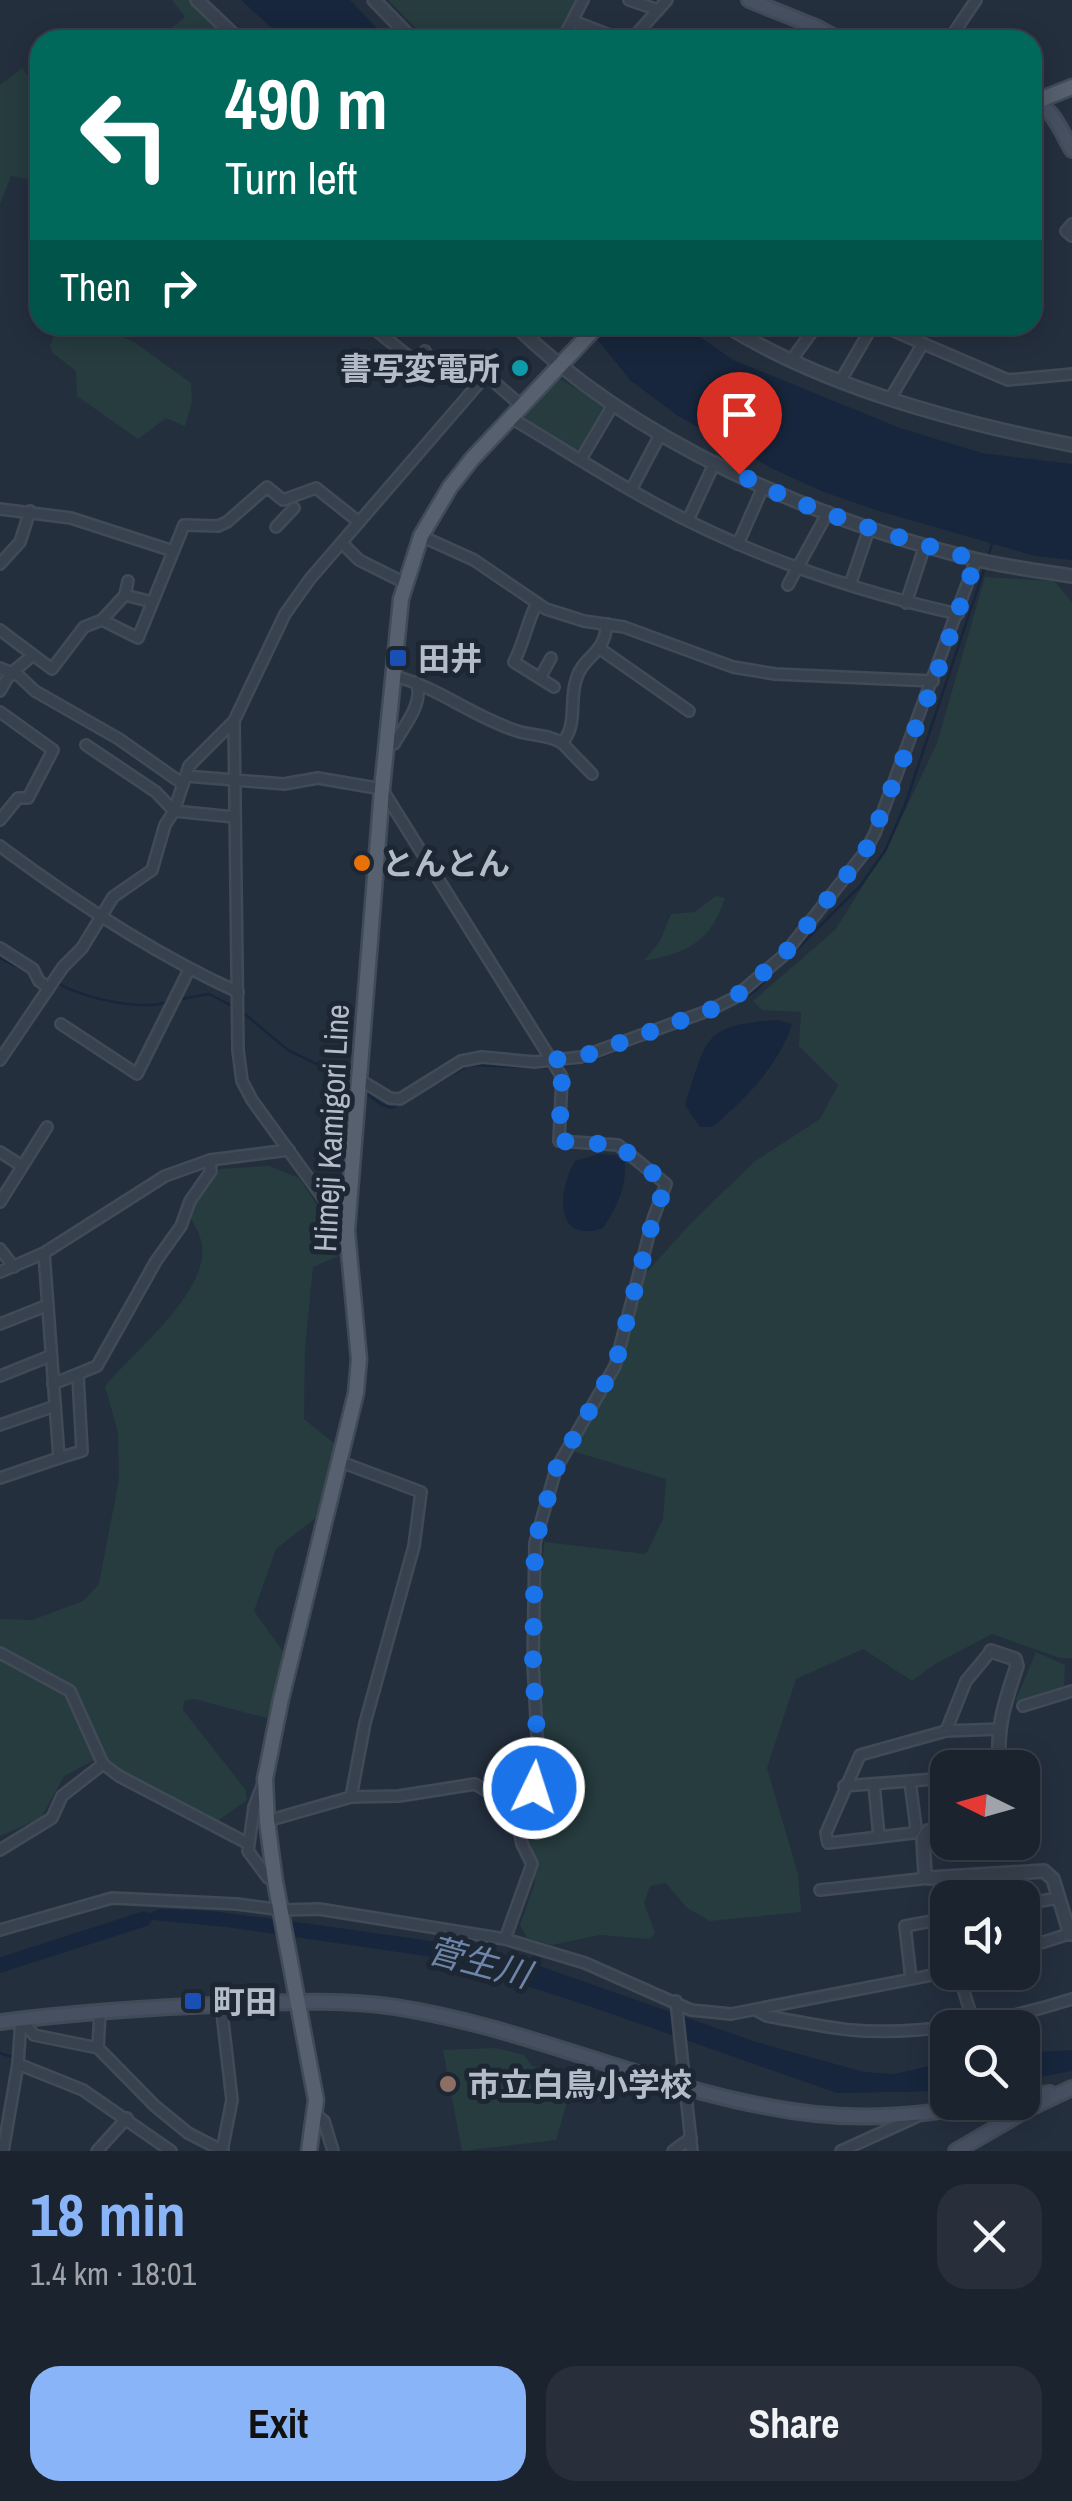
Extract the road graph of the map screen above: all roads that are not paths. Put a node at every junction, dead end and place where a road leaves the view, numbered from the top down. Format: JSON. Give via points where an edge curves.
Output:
{"nodes":[{"id":1,"x":197,"y":0,"type":"edge"},
{"id":2,"x":374,"y":0,"type":"edge"},
{"id":3,"x":583,"y":0,"type":"edge"},
{"id":4,"x":630,"y":0,"type":"edge"},
{"id":5,"x":667,"y":0,"type":"edge"},
{"id":6,"x":749,"y":0,"type":"edge"},
{"id":7,"x":976,"y":0,"type":"edge"},
{"id":8,"x":658,"y":10,"type":"junction"},
{"id":9,"x":573,"y":21,"type":"junction"},
{"id":10,"x":229,"y":30,"type":"edge"},
{"id":11,"x":403,"y":30,"type":"edge"},
{"id":12,"x":568,"y":30,"type":"edge"},
{"id":13,"x":599,"y":30,"type":"edge"},
{"id":14,"x":637,"y":30,"type":"edge"},
{"id":15,"x":823,"y":30,"type":"edge"},
{"id":16,"x":955,"y":30,"type":"edge"},
{"id":17,"x":1072,"y":86,"type":"edge"},
{"id":18,"x":1042,"y":98,"type":"edge"},
{"id":19,"x":1042,"y":110,"type":"edge"},
{"id":20,"x":1072,"y":150,"type":"edge"},
{"id":21,"x":1072,"y":224,"type":"edge"},
{"id":22,"x":1072,"y":236,"type":"edge"},
{"id":23,"x":382,"y":335,"type":"edge"},
{"id":24,"x":526,"y":335,"type":"edge"},
{"id":25,"x":589,"y":335,"type":"edge"},
{"id":26,"x":741,"y":335,"type":"edge"},
{"id":27,"x":748,"y":335,"type":"edge"},
{"id":28,"x":810,"y":335,"type":"edge"},
{"id":29,"x":870,"y":335,"type":"edge"},
{"id":30,"x":898,"y":335,"type":"edge"},
{"id":31,"x":746,"y":338,"type":"junction"},
{"id":32,"x":922,"y":346,"type":"junction"},
{"id":33,"x":425,"y":351,"type":"dead end"},
{"id":34,"x":792,"y":359,"type":"junction"},
{"id":35,"x":416,"y":362,"type":"junction"},
{"id":36,"x":560,"y":367,"type":"junction"},
{"id":37,"x":1072,"y":374,"type":"edge"},
{"id":38,"x":406,"y":375,"type":"dead end"},
{"id":39,"x":841,"y":380,"type":"junction"},
{"id":40,"x":890,"y":399,"type":"junction"},
{"id":41,"x":613,"y":404,"type":"junction"},
{"id":42,"x":516,"y":412,"type":"junction"},
{"id":43,"x":660,"y":433,"type":"junction"},
{"id":44,"x":1072,"y":445,"type":"edge"},
{"id":45,"x":581,"y":459,"type":"junction"},
{"id":46,"x":715,"y":462,"type":"junction"},
{"id":47,"x":763,"y":487,"type":"junction"},
{"id":48,"x":630,"y":490,"type":"junction"},
{"id":49,"x":0,"y":508,"type":"edge"},
{"id":50,"x":294,"y":508,"type":"dead end"},
{"id":51,"x":30,"y":512,"type":"junction"},
{"id":52,"x":828,"y":512,"type":"junction"},
{"id":53,"x":688,"y":520,"type":"junction"},
{"id":54,"x":359,"y":522,"type":"junction"},
{"id":55,"x":276,"y":527,"type":"dead end"},
{"id":56,"x":869,"y":529,"type":"junction"},
{"id":57,"x":421,"y":536,"type":"junction"},
{"id":58,"x":342,"y":543,"type":"junction"},
{"id":59,"x":738,"y":544,"type":"junction"},
{"id":60,"x":924,"y":545,"type":"junction"},
{"id":61,"x":174,"y":551,"type":"junction"},
{"id":62,"x":976,"y":560,"type":"junction"},
{"id":63,"x":0,"y":563,"type":"edge"},
{"id":64,"x":798,"y":566,"type":"junction"},
{"id":65,"x":1072,"y":576,"type":"edge"},
{"id":66,"x":128,"y":580,"type":"dead end"},
{"id":67,"x":405,"y":583,"type":"junction"},
{"id":68,"x":788,"y":585,"type":"dead end"},
{"id":69,"x":850,"y":586,"type":"junction"},
{"id":70,"x":125,"y":595,"type":"junction"},
{"id":71,"x":152,"y":602,"type":"junction"},
{"id":72,"x":537,"y":602,"type":"junction"},
{"id":73,"x":906,"y":602,"type":"junction"},
{"id":74,"x":958,"y":614,"type":"junction"},
{"id":75,"x":102,"y":620,"type":"junction"},
{"id":76,"x":608,"y":624,"type":"junction"},
{"id":77,"x":0,"y":630,"type":"edge"},
{"id":78,"x":600,"y":648,"type":"junction"},
{"id":79,"x":32,"y":656,"type":"junction"},
{"id":80,"x":551,"y":658,"type":"dead end"},
{"id":81,"x":5,"y":671,"type":"edge"},
{"id":82,"x":394,"y":676,"type":"junction"},
{"id":83,"x":540,"y":678,"type":"junction"},
{"id":84,"x":416,"y":682,"type":"junction"},
{"id":85,"x":934,"y":682,"type":"junction"},
{"id":86,"x":554,"y":687,"type":"dead end"},
{"id":87,"x":0,"y":691,"type":"edge"},
{"id":88,"x":688,"y":711,"type":"dead end"},
{"id":89,"x":0,"y":712,"type":"edge"},
{"id":90,"x":234,"y":721,"type":"junction"},
{"id":91,"x":562,"y":743,"type":"junction"},
{"id":92,"x":86,"y":745,"type":"dead end"},
{"id":93,"x":386,"y":746,"type":"junction"},
{"id":94,"x":592,"y":774,"type":"dead end"},
{"id":95,"x":184,"y":780,"type":"junction"},
{"id":96,"x":236,"y":782,"type":"junction"},
{"id":97,"x":382,"y":789,"type":"junction"},
{"id":98,"x":174,"y":811,"type":"junction"},
{"id":99,"x":234,"y":816,"type":"junction"},
{"id":100,"x":0,"y":820,"type":"edge"},
{"id":101,"x":0,"y":846,"type":"edge"},
{"id":102,"x":102,"y":914,"type":"junction"},
{"id":103,"x":0,"y":948,"type":"edge"},
{"id":104,"x":190,"y":970,"type":"junction"},
{"id":105,"x":49,"y":988,"type":"junction"},
{"id":106,"x":238,"y":992,"type":"junction"},
{"id":107,"x":61,"y":1024,"type":"dead end"},
{"id":108,"x":0,"y":1060,"type":"edge"},
{"id":109,"x":551,"y":1060,"type":"junction"},
{"id":110,"x":360,"y":1080,"type":"junction"},
{"id":111,"x":47,"y":1127,"type":"dead end"},
{"id":112,"x":289,"y":1150,"type":"junction"},
{"id":113,"x":0,"y":1152,"type":"edge"},
{"id":114,"x":210,"y":1160,"type":"junction"},
{"id":115,"x":22,"y":1166,"type":"junction"},
{"id":116,"x":0,"y":1202,"type":"edge"},
{"id":117,"x":347,"y":1230,"type":"junction"},
{"id":118,"x":0,"y":1249,"type":"edge"},
{"id":119,"x":44,"y":1253,"type":"junction"},
{"id":120,"x":14,"y":1267,"type":"junction"},
{"id":121,"x":0,"y":1272,"type":"edge"},
{"id":122,"x":48,"y":1305,"type":"junction"},
{"id":123,"x":0,"y":1324,"type":"edge"},
{"id":124,"x":50,"y":1356,"type":"junction"},
{"id":125,"x":0,"y":1376,"type":"edge"},
{"id":126,"x":78,"y":1376,"type":"junction"},
{"id":127,"x":54,"y":1384,"type":"junction"},
{"id":128,"x":55,"y":1406,"type":"junction"},
{"id":129,"x":0,"y":1425,"type":"edge"},
{"id":130,"x":59,"y":1458,"type":"junction"},
{"id":131,"x":341,"y":1462,"type":"junction"},
{"id":132,"x":0,"y":1478,"type":"edge"},
{"id":133,"x":991,"y":1650,"type":"joint"},
{"id":134,"x":0,"y":1653,"type":"edge"},
{"id":135,"x":1072,"y":1691,"type":"edge"},
{"id":136,"x":1023,"y":1706,"type":"dead end"},
{"id":137,"x":1001,"y":1729,"type":"junction"},
{"id":138,"x":946,"y":1731,"type":"junction"},
{"id":139,"x":1001,"y":1750,"type":"edge"},
{"id":140,"x":103,"y":1764,"type":"junction"},
{"id":141,"x":265,"y":1779,"type":"junction"},
{"id":142,"x":930,"y":1779,"type":"edge"},
{"id":143,"x":910,"y":1781,"type":"junction"},
{"id":144,"x":874,"y":1784,"type":"junction"},
{"id":145,"x":844,"y":1786,"type":"junction"},
{"id":146,"x":351,"y":1797,"type":"junction"},
{"id":147,"x":520,"y":1811,"type":"junction"},
{"id":148,"x":267,"y":1822,"type":"junction"},
{"id":149,"x":930,"y":1832,"type":"edge"},
{"id":150,"x":879,"y":1837,"type":"junction"},
{"id":151,"x":247,"y":1843,"type":"junction"},
{"id":152,"x":0,"y":1850,"type":"edge"},
{"id":153,"x":929,"y":1878,"type":"junction"},
{"id":154,"x":275,"y":1881,"type":"junction"},
{"id":155,"x":820,"y":1890,"type":"dead end"},
{"id":156,"x":1058,"y":1898,"type":"junction"},
{"id":157,"x":1040,"y":1901,"type":"edge"},
{"id":158,"x":283,"y":1913,"type":"junction"},
{"id":159,"x":930,"y":1921,"type":"edge"},
{"id":160,"x":0,"y":1930,"type":"edge"},
{"id":161,"x":1071,"y":1936,"type":"edge"},
{"id":162,"x":505,"y":1939,"type":"junction"},
{"id":163,"x":1040,"y":1944,"type":"edge"},
{"id":164,"x":930,"y":1975,"type":"edge"},
{"id":165,"x":911,"y":1979,"type":"junction"},
{"id":166,"x":296,"y":1997,"type":"junction"},
{"id":167,"x":1072,"y":1999,"type":"edge"},
{"id":168,"x":221,"y":2004,"type":"junction"},
{"id":169,"x":676,"y":2004,"type":"junction"},
{"id":170,"x":756,"y":2010,"type":"junction"},
{"id":171,"x":1035,"y":2010,"type":"edge"},
{"id":172,"x":100,"y":2012,"type":"junction"},
{"id":173,"x":21,"y":2019,"type":"junction"},
{"id":174,"x":0,"y":2022,"type":"edge"},
{"id":175,"x":930,"y":2027,"type":"edge"},
{"id":176,"x":98,"y":2048,"type":"junction"},
{"id":177,"x":18,"y":2064,"type":"junction"},
{"id":178,"x":685,"y":2083,"type":"junction"},
{"id":179,"x":1070,"y":2089,"type":"edge"},
{"id":180,"x":1040,"y":2094,"type":"edge"},
{"id":181,"x":1040,"y":2104,"type":"edge"},
{"id":182,"x":930,"y":2113,"type":"edge"},
{"id":183,"x":316,"y":2114,"type":"junction"},
{"id":184,"x":919,"y":2115,"type":"junction"},
{"id":185,"x":128,"y":2118,"type":"junction"},
{"id":186,"x":1009,"y":2120,"type":"edge"},
{"id":187,"x":690,"y":2138,"type":"junction"},
{"id":188,"x":3,"y":2151,"type":"edge"},
{"id":189,"x":96,"y":2151,"type":"edge"},
{"id":190,"x":171,"y":2151,"type":"edge"},
{"id":191,"x":222,"y":2151,"type":"edge"},
{"id":192,"x":309,"y":2151,"type":"edge"},
{"id":193,"x":332,"y":2151,"type":"edge"},
{"id":194,"x":673,"y":2151,"type":"edge"},
{"id":195,"x":692,"y":2151,"type":"edge"},
{"id":196,"x":841,"y":2151,"type":"edge"},
{"id":197,"x":956,"y":2151,"type":"edge"}],
"edges":[{"from":1,"to":10,"type":"street"},
{"from":2,"to":11,"type":"street"},
{"from":3,"to":9,"type":"street"},
{"from":4,"to":8,"type":"street"},
{"from":5,"to":8,"type":"street"},
{"from":6,"to":15,"type":"main road"},
{"from":7,"to":16,"type":"street"},
{"from":8,"to":14,"type":"street"},
{"from":9,"to":12,"type":"street"},
{"from":9,"to":13,"type":"street"},
{"from":17,"to":18,"type":"main road"},
{"from":19,"to":20,"type":"main road"},
{"from":21,"to":22,"type":"street","via":[[1066,231]]},
{"from":23,"to":35,"type":"street"},
{"from":24,"to":36,"type":"street"},
{"from":25,"to":36,"type":"main road","name":"Himeji Kamigori Line"},
{"from":26,"to":31,"type":"street"},
{"from":27,"to":31,"type":"street"},
{"from":28,"to":34,"type":"street"},
{"from":29,"to":39,"type":"street"},
{"from":30,"to":32,"type":"street"},
{"from":31,"to":34,"type":"street"},
{"from":32,"to":37,"type":"street","via":[[1008,380]]},
{"from":32,"to":40,"type":"street"},
{"from":33,"to":35,"type":"street"},
{"from":34,"to":39,"type":"street"},
{"from":35,"to":38,"type":"street"},
{"from":36,"to":41,"type":"street"},
{"from":36,"to":42,"type":"main road","name":"Himeji Kamigori Line"},
{"from":39,"to":40,"type":"street"},
{"from":40,"to":44,"type":"street"},
{"from":41,"to":43,"type":"street"},
{"from":41,"to":45,"type":"street"},
{"from":42,"to":45,"type":"street"},
{"from":42,"to":54,"type":"street","via":[[486,375]]},
{"from":42,"to":57,"type":"main road","name":"Himeji Kamigori Line","via":[[450,487]]},
{"from":43,"to":46,"type":"street"},
{"from":43,"to":48,"type":"street"},
{"from":45,"to":48,"type":"street"},
{"from":46,"to":47,"type":"street"},
{"from":46,"to":53,"type":"street"},
{"from":47,"to":52,"type":"street"},
{"from":47,"to":59,"type":"street"},
{"from":48,"to":53,"type":"street"},
{"from":49,"to":51,"type":"street"},
{"from":50,"to":55,"type":"street"},
{"from":51,"to":61,"type":"street"},
{"from":51,"to":63,"type":"street","via":[[20,542]]},
{"from":52,"to":56,"type":"street"},
{"from":52,"to":64,"type":"street"},
{"from":53,"to":59,"type":"street"},
{"from":54,"to":58,"type":"street"},
{"from":54,"to":61,"type":"street","via":[[316,488],[283,500],[267,487],[227,522],[184,525]]},
{"from":56,"to":60,"type":"street"},
{"from":56,"to":69,"type":"street"},
{"from":57,"to":67,"type":"main road","name":"Himeji Kamigori Line"},
{"from":57,"to":72,"type":"street","via":[[474,560]]},
{"from":58,"to":67,"type":"street"},
{"from":58,"to":90,"type":"street","via":[[285,614]]},
{"from":59,"to":64,"type":"street"},
{"from":60,"to":62,"type":"street"},
{"from":60,"to":73,"type":"street"},
{"from":61,"to":71,"type":"street"},
{"from":62,"to":65,"type":"street"},
{"from":62,"to":74,"type":"street"},
{"from":64,"to":68,"type":"street"},
{"from":64,"to":69,"type":"street"},
{"from":66,"to":70,"type":"street"},
{"from":67,"to":82,"type":"main road","name":"Himeji Kamigori Line"},
{"from":69,"to":73,"type":"street"},
{"from":70,"to":71,"type":"street"},
{"from":70,"to":75,"type":"street"},
{"from":71,"to":75,"type":"street","via":[[138,638]]},
{"from":72,"to":76,"type":"street"},
{"from":72,"to":83,"type":"street","via":[[514,662]]},
{"from":73,"to":74,"type":"street"},
{"from":74,"to":85,"type":"street"},
{"from":75,"to":79,"type":"street","via":[[84,627],[52,669]]},
{"from":76,"to":78,"type":"street"},
{"from":76,"to":85,"type":"street","via":[[744,669]]},
{"from":77,"to":79,"type":"street"},
{"from":78,"to":88,"type":"street","via":[[672,707]]},
{"from":78,"to":91,"type":"street","via":[[576,679],[571,728]]},
{"from":79,"to":81,"type":"street"},
{"from":80,"to":83,"type":"street"},
{"from":81,"to":87,"type":"street"},
{"from":81,"to":95,"type":"street"},
{"from":82,"to":84,"type":"street"},
{"from":82,"to":93,"type":"main road","name":"Himeji Kamigori Line"},
{"from":83,"to":86,"type":"street"},
{"from":84,"to":91,"type":"street","via":[[518,732]]},
{"from":84,"to":93,"type":"street","via":[[417,703],[394,744]]},
{"from":85,"to":109,"type":"street","via":[[865,852],[783,956],[710,1010],[581,1057]]},
{"from":89,"to":100,"type":"street","via":[[53,750],[28,798],[18,798]]},
{"from":90,"to":95,"type":"street"},
{"from":90,"to":96,"type":"street"},
{"from":91,"to":94,"type":"street"},
{"from":92,"to":98,"type":"street"},
{"from":93,"to":97,"type":"main road","name":"Himeji Kamigori Line"},
{"from":95,"to":96,"type":"street"},
{"from":95,"to":98,"type":"street"},
{"from":96,"to":97,"type":"street","via":[[318,778]]},
{"from":96,"to":99,"type":"street"},
{"from":97,"to":109,"type":"street"},
{"from":97,"to":110,"type":"main road","name":"Himeji Kamigori Line"},
{"from":98,"to":99,"type":"street"},
{"from":98,"to":102,"type":"street","via":[[152,870],[113,897]]},
{"from":99,"to":106,"type":"street"},
{"from":101,"to":102,"type":"street"},
{"from":102,"to":104,"type":"street"},
{"from":102,"to":105,"type":"street"},
{"from":103,"to":105,"type":"street","via":[[33,968]]},
{"from":104,"to":106,"type":"street"},
{"from":104,"to":107,"type":"street","via":[[137,1074]]},
{"from":105,"to":108,"type":"street"},
{"from":106,"to":112,"type":"street","via":[[242,1081]]},
{"from":109,"to":110,"type":"street","via":[[461,1061],[400,1099]]},
{"from":109,"to":147,"type":"street","via":[[562,1077],[559,1141],[618,1145],[666,1184],[615,1366],[556,1469],[535,1543],[539,1770]]},
{"from":110,"to":117,"type":"main road","name":"Himeji Kamigori Line"},
{"from":111,"to":115,"type":"street"},
{"from":112,"to":114,"type":"street"},
{"from":112,"to":117,"type":"street"},
{"from":113,"to":115,"type":"street"},
{"from":114,"to":119,"type":"street","via":[[165,1176]]},
{"from":114,"to":126,"type":"street","via":[[182,1226],[97,1366]]},
{"from":115,"to":116,"type":"street"},
{"from":117,"to":131,"type":"main road","name":"Himeji Kamigori Line","via":[[359,1359]]},
{"from":118,"to":120,"type":"street"},
{"from":119,"to":120,"type":"street"},
{"from":119,"to":122,"type":"street"},
{"from":120,"to":121,"type":"street"},
{"from":122,"to":123,"type":"street"},
{"from":122,"to":124,"type":"street"},
{"from":124,"to":125,"type":"street"},
{"from":124,"to":127,"type":"street"},
{"from":126,"to":127,"type":"street"},
{"from":126,"to":130,"type":"street","via":[[82,1451]]},
{"from":127,"to":128,"type":"street"},
{"from":128,"to":129,"type":"street"},
{"from":128,"to":130,"type":"street"},
{"from":130,"to":132,"type":"street"},
{"from":131,"to":141,"type":"main road","name":"Himeji Kamigori Line"},
{"from":131,"to":146,"type":"street","via":[[421,1492],[414,1546]]},
{"from":133,"to":137,"type":"street","via":[[1016,1659],[1017,1666]]},
{"from":133,"to":138,"type":"street","via":[[966,1681]]},
{"from":134,"to":140,"type":"street","via":[[70,1690]]},
{"from":135,"to":136,"type":"street"},
{"from":137,"to":138,"type":"street"},
{"from":137,"to":139,"type":"street"},
{"from":138,"to":145,"type":"street","via":[[860,1755]]},
{"from":140,"to":151,"type":"street"},
{"from":140,"to":152,"type":"street","via":[[62,1796],[52,1818]]},
{"from":141,"to":148,"type":"main road","name":"Himeji Kamigori Line"},
{"from":141,"to":151,"type":"street"},
{"from":142,"to":143,"type":"street"},
{"from":143,"to":144,"type":"street"},
{"from":143,"to":150,"type":"street","via":[[913,1834]]},
{"from":144,"to":145,"type":"street"},
{"from":144,"to":150,"type":"street"},
{"from":145,"to":150,"type":"street","via":[[828,1843]]},
{"from":146,"to":147,"type":"street","via":[[476,1784]]},
{"from":146,"to":148,"type":"street"},
{"from":147,"to":162,"type":"street","via":[[522,1844],[532,1864]]},
{"from":148,"to":154,"type":"main road","name":"Himeji Kamigori Line"},
{"from":149,"to":153,"type":"street","via":[[922,1839]]},
{"from":151,"to":154,"type":"street","via":[[256,1864]]},
{"from":153,"to":155,"type":"street"},
{"from":153,"to":156,"type":"street","via":[[1044,1871]]},
{"from":154,"to":158,"type":"main road","name":"Himeji Kamigori Line"},
{"from":156,"to":157,"type":"street"},
{"from":156,"to":161,"type":"street"},
{"from":158,"to":160,"type":"street","via":[[112,1898]]},
{"from":158,"to":162,"type":"street","via":[[350,1912]]},
{"from":158,"to":166,"type":"main road","name":"Himeji Kamigori Line"},
{"from":159,"to":165,"type":"street","via":[[905,1926]]},
{"from":161,"to":163,"type":"street"},
{"from":162,"to":169,"type":"street","via":[[585,1963]]},
{"from":164,"to":165,"type":"street"},
{"from":165,"to":170,"type":"street"},
{"from":166,"to":168,"type":"main road"},
{"from":166,"to":178,"type":"main road","via":[[456,2019]]},
{"from":166,"to":183,"type":"main road","name":"Himeji Kamigori Line"},
{"from":167,"to":171,"type":"street"},
{"from":168,"to":172,"type":"main road"},
{"from":168,"to":191,"type":"street","via":[[232,2100]]},
{"from":169,"to":170,"type":"street","via":[[730,2014]]},
{"from":169,"to":178,"type":"street"},
{"from":170,"to":175,"type":"street","via":[[853,2030]]},
{"from":172,"to":173,"type":"main road"},
{"from":172,"to":176,"type":"street"},
{"from":173,"to":174,"type":"main road"},
{"from":173,"to":176,"type":"street","via":[[34,2035]]},
{"from":173,"to":177,"type":"street"},
{"from":176,"to":191,"type":"street","via":[[155,2106]]},
{"from":177,"to":185,"type":"street","via":[[83,2090]]},
{"from":177,"to":188,"type":"street"},
{"from":178,"to":184,"type":"main road","via":[[816,2114]]},
{"from":178,"to":187,"type":"street"},
{"from":179,"to":180,"type":"main road"},
{"from":179,"to":181,"type":"main road"},
{"from":182,"to":184,"type":"main road"},
{"from":183,"to":192,"type":"main road","name":"Himeji Kamigori Line"},
{"from":183,"to":193,"type":"street"},
{"from":184,"to":196,"type":"street"},
{"from":185,"to":189,"type":"street"},
{"from":185,"to":190,"type":"street"},
{"from":186,"to":197,"type":"main road"},
{"from":187,"to":194,"type":"street"},
{"from":187,"to":195,"type":"street"}]}
